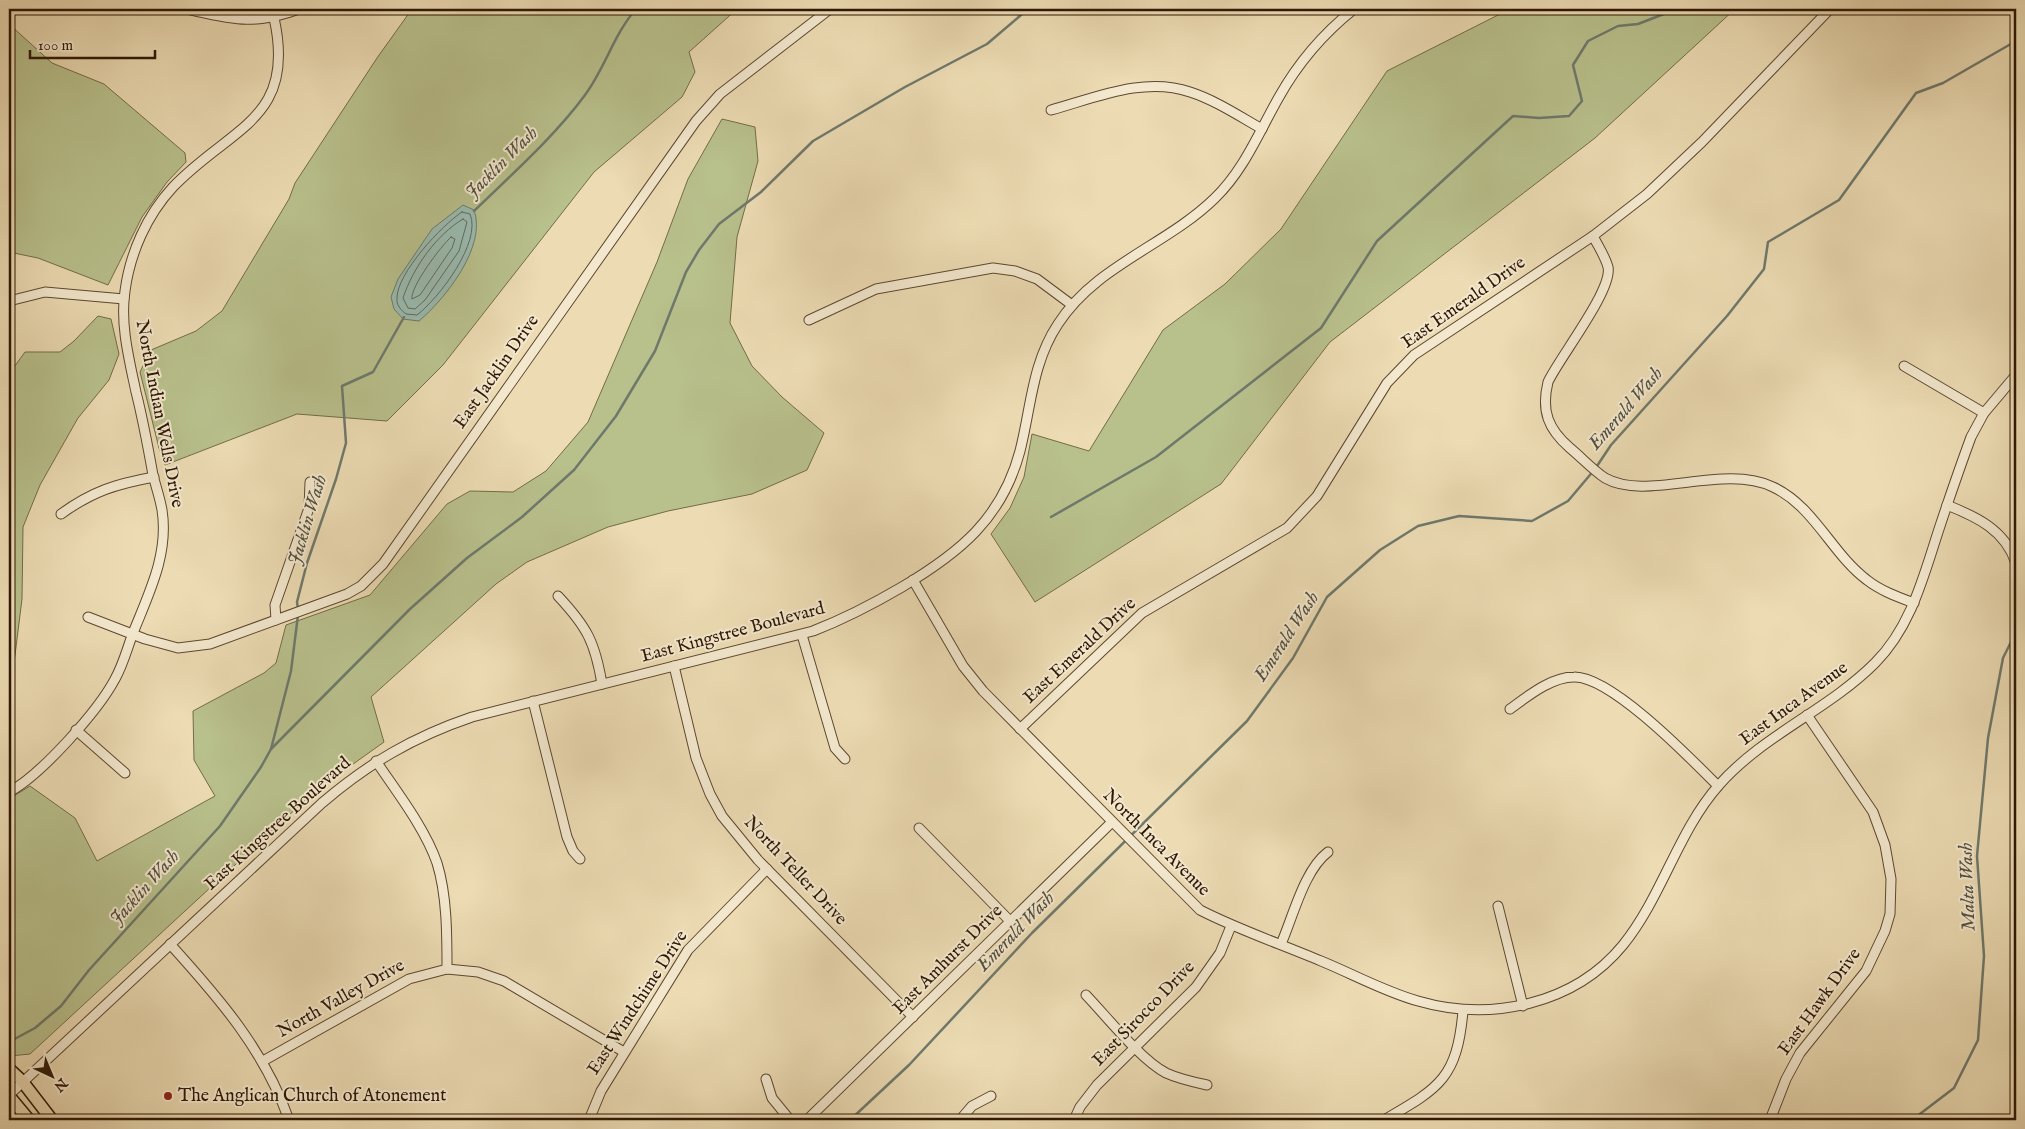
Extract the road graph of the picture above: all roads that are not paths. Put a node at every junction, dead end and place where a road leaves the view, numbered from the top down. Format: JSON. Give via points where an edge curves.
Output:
{"nodes":[{"id":1,"x":186,"y":9,"type":"edge"},
{"id":2,"x":299,"y":9,"type":"edge"},
{"id":3,"x":830,"y":9,"type":"edge"},
{"id":4,"x":1354,"y":9,"type":"edge"},
{"id":5,"x":1830,"y":9,"type":"edge"},
{"id":6,"x":274,"y":18,"type":"junction"},
{"id":7,"x":1051,"y":110,"type":"dead end"},
{"id":8,"x":1262,"y":129,"type":"junction"},
{"id":9,"x":1593,"y":236,"type":"junction"},
{"id":10,"x":124,"y":298,"type":"junction"},
{"id":11,"x":9,"y":301,"type":"edge"},
{"id":12,"x":1072,"y":305,"type":"junction"},
{"id":13,"x":809,"y":320,"type":"dead end"},
{"id":14,"x":1904,"y":366,"type":"dead end"},
{"id":15,"x":2016,"y":374,"type":"edge"},
{"id":16,"x":1984,"y":413,"type":"junction"},
{"id":17,"x":154,"y":477,"type":"junction"},
{"id":18,"x":310,"y":482,"type":"dead end"},
{"id":19,"x":1947,"y":505,"type":"junction"},
{"id":20,"x":61,"y":514,"type":"dead end"},
{"id":21,"x":2016,"y":564,"type":"edge"},
{"id":22,"x":914,"y":580,"type":"junction"},
{"id":23,"x":558,"y":596,"type":"dead end"},
{"id":24,"x":1914,"y":603,"type":"junction"},
{"id":25,"x":88,"y":617,"type":"dead end"},
{"id":26,"x":276,"y":620,"type":"junction"},
{"id":27,"x":132,"y":634,"type":"junction"},
{"id":28,"x":802,"y":634,"type":"junction"},
{"id":29,"x":674,"y":666,"type":"junction"},
{"id":30,"x":602,"y":684,"type":"junction"},
{"id":31,"x":533,"y":701,"type":"junction"},
{"id":32,"x":1510,"y":709,"type":"dead end"},
{"id":33,"x":1807,"y":715,"type":"junction"},
{"id":34,"x":1020,"y":729,"type":"junction"},
{"id":35,"x":76,"y":730,"type":"junction"},
{"id":36,"x":844,"y":759,"type":"dead end"},
{"id":37,"x":376,"y":761,"type":"junction"},
{"id":38,"x":125,"y":773,"type":"dead end"},
{"id":39,"x":1718,"y":786,"type":"junction"},
{"id":40,"x":9,"y":792,"type":"edge"},
{"id":41,"x":1112,"y":822,"type":"junction"},
{"id":42,"x":920,"y":828,"type":"dead end"},
{"id":43,"x":1328,"y":852,"type":"dead end"},
{"id":44,"x":580,"y":859,"type":"dead end"},
{"id":45,"x":767,"y":869,"type":"junction"},
{"id":46,"x":1498,"y":906,"type":"dead end"},
{"id":47,"x":1010,"y":921,"type":"junction"},
{"id":48,"x":1231,"y":926,"type":"junction"},
{"id":49,"x":170,"y":944,"type":"junction"},
{"id":50,"x":1281,"y":944,"type":"junction"},
{"id":51,"x":447,"y":969,"type":"junction"},
{"id":52,"x":1086,"y":995,"type":"dead end"},
{"id":53,"x":1523,"y":1006,"type":"junction"},
{"id":54,"x":1462,"y":1011,"type":"junction"},
{"id":55,"x":913,"y":1017,"type":"junction"},
{"id":56,"x":1136,"y":1046,"type":"junction"},
{"id":57,"x":624,"y":1052,"type":"junction"},
{"id":58,"x":263,"y":1061,"type":"junction"},
{"id":59,"x":9,"y":1069,"type":"edge"},
{"id":60,"x":766,"y":1080,"type":"dead end"},
{"id":61,"x":22,"y":1081,"type":"junction"},
{"id":62,"x":1207,"y":1084,"type":"dead end"},
{"id":63,"x":9,"y":1096,"type":"edge"},
{"id":64,"x":991,"y":1096,"type":"dead end"},
{"id":65,"x":29,"y":1120,"type":"edge"},
{"id":66,"x":52,"y":1120,"type":"edge"},
{"id":67,"x":289,"y":1120,"type":"edge"},
{"id":68,"x":589,"y":1120,"type":"edge"},
{"id":69,"x":790,"y":1120,"type":"edge"},
{"id":70,"x":807,"y":1120,"type":"edge"},
{"id":71,"x":960,"y":1120,"type":"edge"},
{"id":72,"x":1074,"y":1120,"type":"edge"},
{"id":73,"x":1384,"y":1120,"type":"edge"},
{"id":74,"x":1770,"y":1120,"type":"edge"}],
"edges":[{"from":1,"to":6,"type":"street","via":[[226,18]]},
{"from":2,"to":6,"type":"street"},
{"from":3,"to":26,"type":"street","name":"East Jacklin Drive","via":[[720,94],[696,121],[372,576],[347,594]]},
{"from":4,"to":8,"type":"street","name":"East Kingstree Boulevard","via":[[1302,61]]},
{"from":5,"to":9,"type":"street","name":"East Emerald Drive","via":[[1702,142],[1647,194]]},
{"from":6,"to":10,"type":"street","name":"North Indian Wells Drive","via":[[280,46],[269,99],[254,120],[187,174],[164,198],[138,244]]},
{"from":7,"to":8,"type":"street","via":[[1129,88],[1166,87],[1191,92]]},
{"from":8,"to":12,"type":"street","name":"East Kingstree Boulevard","via":[[1235,175],[1207,206],[1105,274]]},
{"from":9,"to":24,"type":"street","via":[[1608,269],[1606,283],[1548,382],[1545,406],[1549,425],[1556,435],[1605,477],[1616,482],[1640,485],[1727,478],[1774,487],[1798,504],[1866,580]]},
{"from":9,"to":34,"type":"street","name":"East Emerald Drive","via":[[1414,355],[1387,383],[1317,496],[1287,528],[1142,613]]},
{"from":10,"to":11,"type":"street","via":[[45,292]]},
{"from":10,"to":17,"type":"street","name":"North Indian Wells Drive","via":[[129,357]]},
{"from":12,"to":13,"type":"street","via":[[1037,279],[993,268],[876,289]]},
{"from":12,"to":22,"type":"street","name":"East Kingstree Boulevard","via":[[1041,356],[1019,453],[998,503],[962,546]]},
{"from":14,"to":16,"type":"street"},
{"from":15,"to":16,"type":"street","name":"East Inca Avenue"},
{"from":16,"to":19,"type":"street","name":"East Inca Avenue","via":[[1971,437]]},
{"from":17,"to":20,"type":"street","via":[[96,491]]},
{"from":17,"to":27,"type":"street","name":"North Indian Wells Drive","via":[[162,510],[162,551],[154,584]]},
{"from":18,"to":26,"type":"street","via":[[309,508],[276,605]]},
{"from":19,"to":21,"type":"street","via":[[1978,518],[1997,532],[2013,553]]},
{"from":19,"to":24,"type":"street","name":"East Inca Avenue"},
{"from":22,"to":28,"type":"street","name":"East Kingstree Boulevard","via":[[849,616]]},
{"from":22,"to":34,"type":"street","name":"North Inca Avenue","via":[[963,666]]},
{"from":23,"to":30,"type":"street","via":[[591,638]]},
{"from":24,"to":33,"type":"street","name":"East Inca Avenue","via":[[1899,633],[1876,662],[1844,690]]},
{"from":25,"to":27,"type":"street","name":"East Jacklin Drive"},
{"from":26,"to":27,"type":"street","name":"East Jacklin Drive","via":[[210,644],[178,648]]},
{"from":27,"to":35,"type":"street","name":"North Indian Wells Drive","via":[[115,679]]},
{"from":28,"to":29,"type":"street","name":"East Kingstree Boulevard"},
{"from":28,"to":36,"type":"street","via":[[836,748]]},
{"from":29,"to":30,"type":"street","name":"East Kingstree Boulevard"},
{"from":29,"to":45,"type":"street","name":"North Teller Drive","via":[[696,758],[710,794],[735,833]]},
{"from":30,"to":31,"type":"street","name":"East Kingstree Boulevard"},
{"from":31,"to":37,"type":"street","name":"East Kingstree Boulevard","via":[[450,724]]},
{"from":31,"to":44,"type":"street","via":[[567,837],[572,851]]},
{"from":32,"to":39,"type":"street","via":[[1560,679],[1590,680],[1616,695],[1669,738]]},
{"from":33,"to":39,"type":"street","name":"East Inca Avenue","via":[[1747,757]]},
{"from":33,"to":74,"type":"street","name":"East Hawk Drive","via":[[1873,812],[1885,845],[1891,879],[1890,914],[1866,971],[1800,1053],[1786,1078]]},
{"from":34,"to":41,"type":"street","name":"North Inca Avenue"},
{"from":35,"to":38,"type":"street"},
{"from":35,"to":40,"type":"street","name":"North Indian Wells Drive","via":[[37,772]]},
{"from":37,"to":49,"type":"street","name":"East Kingstree Boulevard","via":[[322,803]]},
{"from":37,"to":51,"type":"street","via":[[436,862],[442,887]]},
{"from":39,"to":53,"type":"street","name":"East Inca Avenue","via":[[1695,820],[1635,928],[1613,957],[1559,994]]},
{"from":41,"to":47,"type":"street","name":"East Amhurst Drive"},
{"from":41,"to":48,"type":"street","name":"North Inca Avenue","via":[[1200,910]]},
{"from":42,"to":47,"type":"street"},
{"from":43,"to":50,"type":"street","via":[[1315,864]]},
{"from":45,"to":55,"type":"street","name":"North Teller Drive"},
{"from":45,"to":57,"type":"street","name":"East Windchime Drive","via":[[688,950]]},
{"from":46,"to":53,"type":"street"},
{"from":47,"to":55,"type":"street","name":"East Amhurst Drive"},
{"from":48,"to":50,"type":"street","name":"North Inca Avenue"},
{"from":48,"to":56,"type":"street","name":"East Sirocco Drive","via":[[1208,972]]},
{"from":49,"to":58,"type":"street","via":[[225,1006]]},
{"from":49,"to":61,"type":"street","name":"East Kingstree Boulevard"},
{"from":50,"to":54,"type":"street","name":"North Inca Avenue","via":[[1416,1001]]},
{"from":51,"to":57,"type":"street","name":"North Valley Drive","via":[[478,972],[504,981]]},
{"from":51,"to":58,"type":"street","name":"North Valley Drive","via":[[409,979]]},
{"from":52,"to":56,"type":"street"},
{"from":53,"to":54,"type":"street","name":"North Inca Avenue"},
{"from":54,"to":73,"type":"street","via":[[1460,1042],[1437,1086]]},
{"from":55,"to":70,"type":"street","name":"East Amhurst Drive"},
{"from":56,"to":62,"type":"street","via":[[1165,1072]]},
{"from":56,"to":72,"type":"street","name":"East Sirocco Drive","via":[[1089,1094]]},
{"from":57,"to":68,"type":"street","name":"East Windchime Drive","via":[[601,1091]]},
{"from":58,"to":67,"type":"street"},
{"from":59,"to":61,"type":"main road"},
{"from":60,"to":69,"type":"street","via":[[772,1098]]},
{"from":61,"to":63,"type":"street","name":"East Kingstree Boulevard"},
{"from":61,"to":66,"type":"main road"},
{"from":63,"to":65,"type":"main road"},
{"from":64,"to":71,"type":"street","via":[[972,1106]]}]}
